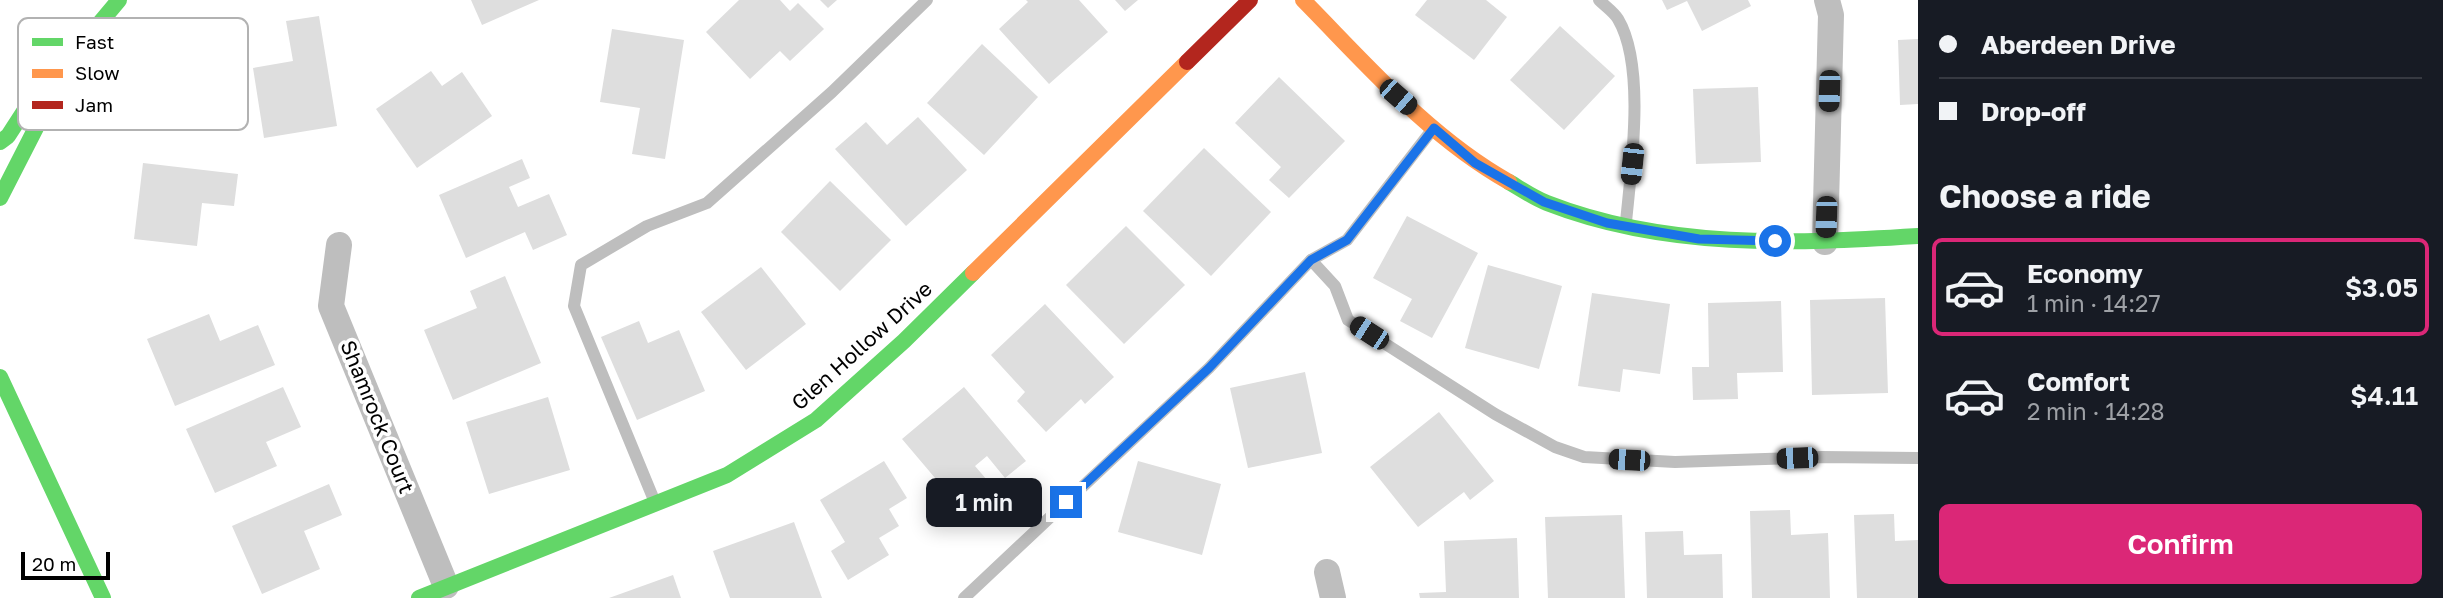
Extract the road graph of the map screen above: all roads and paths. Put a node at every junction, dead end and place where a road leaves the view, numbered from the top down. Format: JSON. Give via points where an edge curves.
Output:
{"nodes":[{"id":1,"x":118,"y":0,"type":"edge"},
{"id":2,"x":927,"y":0,"type":"edge"},
{"id":3,"x":1250,"y":0,"type":"edge"},
{"id":4,"x":1303,"y":0,"type":"edge"},
{"id":5,"x":1600,"y":0,"type":"edge"},
{"id":6,"x":1827,"y":0,"type":"edge"},
{"id":7,"x":103,"y":18,"type":"edge"},
{"id":8,"x":18,"y":121,"type":"edge"},
{"id":9,"x":1434,"y":128,"type":"junction"},
{"id":10,"x":35,"y":130,"type":"edge"},
{"id":11,"x":0,"y":142,"type":"edge"},
{"id":12,"x":0,"y":198,"type":"edge"},
{"id":13,"x":1625,"y":226,"type":"junction"},
{"id":14,"x":1918,"y":236,"type":"edge"},
{"id":15,"x":1825,"y":242,"type":"junction"},
{"id":16,"x":339,"y":245,"type":"dead end"},
{"id":17,"x":1311,"y":260,"type":"junction"},
{"id":18,"x":0,"y":377,"type":"edge"},
{"id":19,"x":1918,"y":458,"type":"edge"},
{"id":20,"x":656,"y":503,"type":"junction"},
{"id":21,"x":1327,"y":572,"type":"dead end"},
{"id":22,"x":446,"y":586,"type":"junction"},
{"id":23,"x":103,"y":598,"type":"edge"},
{"id":24,"x":419,"y":598,"type":"edge"},
{"id":25,"x":964,"y":598,"type":"edge"},
{"id":26,"x":1333,"y":598,"type":"edge"}],
"edges":[{"from":1,"to":7,"type":"street"},
{"from":2,"to":20,"type":"lane","via":[[708,203],[647,226],[581,265],[574,306]]},
{"from":3,"to":20,"type":"street","name":"Glen Hollow Drive","via":[[904,341],[816,420],[727,475]]},
{"from":4,"to":9,"type":"street"},
{"from":5,"to":13,"type":"lane","via":[[1618,19],[1632,59],[1632,164]]},
{"from":6,"to":15,"type":"street","via":[[1831,15]]},
{"from":8,"to":11,"type":"street"},
{"from":9,"to":13,"type":"street","via":[[1475,163],[1544,202]]},
{"from":9,"to":17,"type":"lane","via":[[1347,240]]},
{"from":10,"to":12,"type":"street"},
{"from":13,"to":15,"type":"street","via":[[1699,239]]},
{"from":14,"to":15,"type":"street"},
{"from":16,"to":22,"type":"street","name":"Shamrock Court","via":[[331,306]]},
{"from":17,"to":19,"type":"lane","via":[[1335,286],[1348,320],[1495,414],[1555,447],[1584,457],[1675,462]]},
{"from":17,"to":25,"type":"lane","via":[[1209,368]]},
{"from":18,"to":23,"type":"street"},
{"from":20,"to":22,"type":"street","name":"Glen Hollow Drive"},
{"from":21,"to":26,"type":"street"},
{"from":22,"to":24,"type":"street","name":"Glen Hollow Drive"}]}
